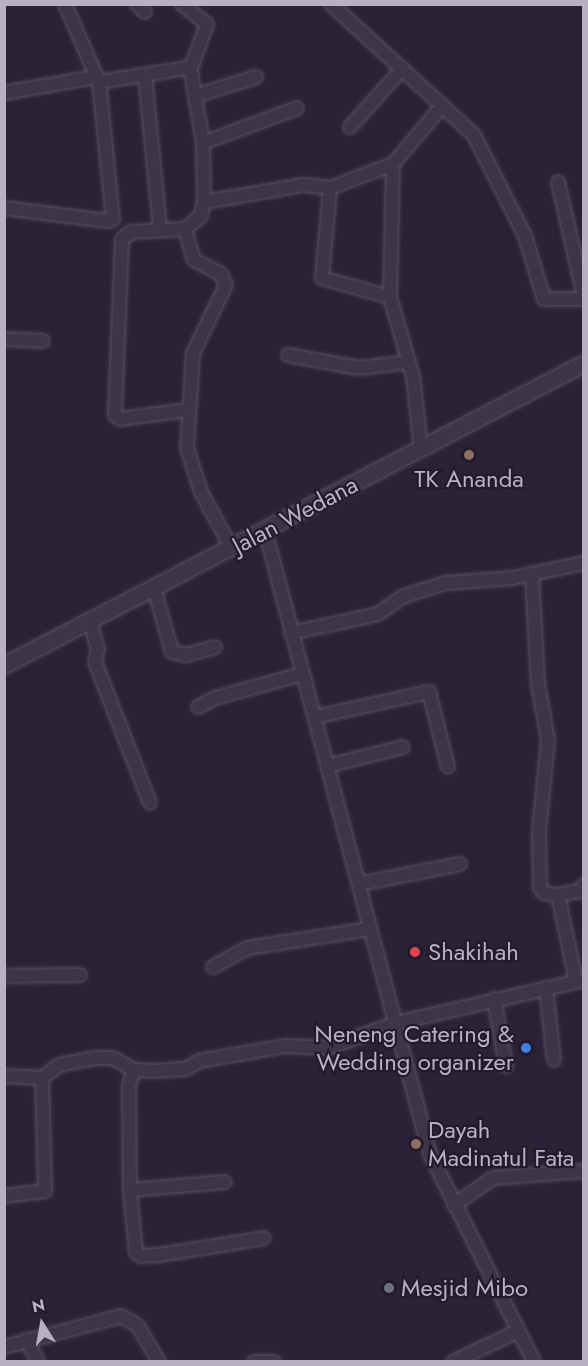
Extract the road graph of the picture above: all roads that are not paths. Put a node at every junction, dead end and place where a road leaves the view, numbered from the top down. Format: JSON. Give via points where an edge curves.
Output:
{"nodes":[{"id":1,"x":182,"y":4,"type":"edge"},
{"id":2,"x":331,"y":4,"type":"edge"},
{"id":3,"x":67,"y":5,"type":"edge"},
{"id":4,"x":403,"y":68,"type":"junction"},
{"id":5,"x":190,"y":71,"type":"junction"},
{"id":6,"x":145,"y":75,"type":"junction"},
{"id":7,"x":256,"y":77,"type":"dead end"},
{"id":8,"x":97,"y":79,"type":"junction"},
{"id":9,"x":4,"y":93,"type":"edge"},
{"id":10,"x":195,"y":96,"type":"junction"},
{"id":11,"x":443,"y":105,"type":"junction"},
{"id":12,"x":297,"y":108,"type":"dead end"},
{"id":13,"x":350,"y":127,"type":"dead end"},
{"id":14,"x":203,"y":143,"type":"junction"},
{"id":15,"x":393,"y":164,"type":"junction"},
{"id":16,"x":558,"y":182,"type":"dead end"},
{"id":17,"x":330,"y":188,"type":"junction"},
{"id":18,"x":204,"y":202,"type":"junction"},
{"id":19,"x":4,"y":208,"type":"edge"},
{"id":20,"x":113,"y":219,"type":"junction"},
{"id":21,"x":160,"y":229,"type":"junction"},
{"id":22,"x":185,"y":229,"type":"junction"},
{"id":23,"x":127,"y":234,"type":"junction"},
{"id":24,"x":390,"y":297,"type":"junction"},
{"id":25,"x":584,"y":298,"type":"edge"},
{"id":26,"x":4,"y":339,"type":"edge"},
{"id":27,"x":43,"y":341,"type":"dead end"},
{"id":28,"x":288,"y":355,"type":"dead end"},
{"id":29,"x":409,"y":362,"type":"junction"},
{"id":30,"x":584,"y":363,"type":"edge"},
{"id":31,"x":187,"y":410,"type":"junction"},
{"id":32,"x":421,"y":448,"type":"junction"},
{"id":33,"x":265,"y":530,"type":"junction"},
{"id":34,"x":232,"y":549,"type":"junction"},
{"id":35,"x":584,"y":562,"type":"edge"},
{"id":36,"x":532,"y":574,"type":"junction"},
{"id":37,"x":154,"y":588,"type":"junction"},
{"id":38,"x":90,"y":620,"type":"junction"},
{"id":39,"x":291,"y":633,"type":"junction"},
{"id":40,"x":215,"y":647,"type":"dead end"},
{"id":41,"x":4,"y":665,"type":"edge"},
{"id":42,"x":302,"y":674,"type":"junction"},
{"id":43,"x":198,"y":707,"type":"dead end"},
{"id":44,"x":315,"y":717,"type":"junction"},
{"id":45,"x":403,"y":747,"type":"dead end"},
{"id":46,"x":327,"y":766,"type":"junction"},
{"id":47,"x":448,"y":767,"type":"dead end"},
{"id":48,"x":150,"y":803,"type":"dead end"},
{"id":49,"x":460,"y":864,"type":"dead end"},
{"id":50,"x":359,"y":884,"type":"junction"},
{"id":51,"x":584,"y":885,"type":"edge"},
{"id":52,"x":558,"y":895,"type":"junction"},
{"id":53,"x":370,"y":929,"type":"junction"},
{"id":54,"x":213,"y":967,"type":"dead end"},
{"id":55,"x":80,"y":975,"type":"dead end"},
{"id":56,"x":4,"y":976,"type":"edge"},
{"id":57,"x":580,"y":980,"type":"edge"},
{"id":58,"x":546,"y":988,"type":"junction"},
{"id":59,"x":494,"y":999,"type":"junction"},
{"id":60,"x":396,"y":1023,"type":"junction"},
{"id":61,"x":554,"y":1060,"type":"dead end"},
{"id":62,"x":506,"y":1066,"type":"dead end"},
{"id":63,"x":134,"y":1070,"type":"junction"},
{"id":64,"x":4,"y":1076,"type":"edge"},
{"id":65,"x":42,"y":1078,"type":"junction"},
{"id":66,"x":584,"y":1171,"type":"edge"},
{"id":67,"x":225,"y":1182,"type":"dead end"},
{"id":68,"x":130,"y":1190,"type":"junction"},
{"id":69,"x":4,"y":1196,"type":"edge"},
{"id":70,"x":454,"y":1205,"type":"junction"},
{"id":71,"x":264,"y":1238,"type":"dead end"},
{"id":72,"x":518,"y":1331,"type":"junction"},
{"id":73,"x":26,"y":1340,"type":"junction"},
{"id":74,"x":4,"y":1347,"type":"edge"},
{"id":75,"x":38,"y":1362,"type":"edge"},
{"id":76,"x":159,"y":1362,"type":"edge"},
{"id":77,"x":254,"y":1362,"type":"edge"},
{"id":78,"x":274,"y":1362,"type":"edge"},
{"id":79,"x":453,"y":1362,"type":"edge"},
{"id":80,"x":534,"y":1362,"type":"edge"}],
"edges":[{"from":1,"to":5,"type":"street","via":[[207,24]]},
{"from":2,"to":4,"type":"street"},
{"from":3,"to":8,"type":"street"},
{"from":4,"to":11,"type":"street"},
{"from":4,"to":13,"type":"street"},
{"from":5,"to":6,"type":"street","via":[[186,68]]},
{"from":5,"to":10,"type":"street"},
{"from":6,"to":8,"type":"street"},
{"from":6,"to":21,"type":"street"},
{"from":7,"to":10,"type":"street"},
{"from":8,"to":9,"type":"street"},
{"from":8,"to":20,"type":"street"},
{"from":10,"to":14,"type":"street"},
{"from":11,"to":15,"type":"street"},
{"from":11,"to":25,"type":"street","via":[[471,131],[490,162],[525,236],[544,298]]},
{"from":12,"to":14,"type":"street"},
{"from":14,"to":18,"type":"street"},
{"from":15,"to":17,"type":"street"},
{"from":15,"to":24,"type":"street"},
{"from":16,"to":25,"type":"street"},
{"from":17,"to":18,"type":"street","via":[[303,185]]},
{"from":17,"to":24,"type":"street","via":[[322,278]]},
{"from":18,"to":22,"type":"street","via":[[201,216]]},
{"from":19,"to":20,"type":"street"},
{"from":20,"to":23,"type":"street"},
{"from":21,"to":22,"type":"street"},
{"from":21,"to":23,"type":"street"},
{"from":22,"to":31,"type":"street","via":[[194,260],[221,274],[226,285],[195,347]]},
{"from":23,"to":31,"type":"street","via":[[122,242],[115,415],[121,418]]},
{"from":24,"to":29,"type":"street","via":[[400,343]]},
{"from":26,"to":27,"type":"street"},
{"from":28,"to":29,"type":"street","via":[[359,368]]},
{"from":29,"to":32,"type":"street"},
{"from":30,"to":32,"type":"street","name":"Jalan Wedana"},
{"from":31,"to":34,"type":"street","via":[[187,448],[192,469]]},
{"from":32,"to":33,"type":"street","name":"Jalan Wedana"},
{"from":33,"to":34,"type":"street","name":"Jalan Wedana"},
{"from":33,"to":39,"type":"street"},
{"from":34,"to":37,"type":"street","name":"Jalan Wedana"},
{"from":35,"to":36,"type":"street"},
{"from":36,"to":39,"type":"street","via":[[446,583],[404,596],[378,614]]},
{"from":36,"to":52,"type":"street","via":[[538,684],[548,741],[539,831],[540,888],[544,893]]},
{"from":37,"to":38,"type":"street","name":"Jalan Wedana"},
{"from":37,"to":40,"type":"street","via":[[172,652],[186,655]]},
{"from":38,"to":41,"type":"street","name":"Jalan Wedana"},
{"from":38,"to":48,"type":"street","via":[[98,649],[95,662]]},
{"from":39,"to":42,"type":"street"},
{"from":42,"to":43,"type":"street","via":[[215,698]]},
{"from":42,"to":44,"type":"street"},
{"from":44,"to":46,"type":"street"},
{"from":44,"to":47,"type":"street","via":[[429,692]]},
{"from":45,"to":46,"type":"street"},
{"from":46,"to":50,"type":"street"},
{"from":49,"to":50,"type":"street"},
{"from":50,"to":53,"type":"street"},
{"from":51,"to":52,"type":"street","via":[[580,891]]},
{"from":52,"to":57,"type":"street"},
{"from":53,"to":54,"type":"street","via":[[247,948]]},
{"from":53,"to":60,"type":"street"},
{"from":55,"to":56,"type":"street"},
{"from":57,"to":58,"type":"street"},
{"from":58,"to":59,"type":"street"},
{"from":58,"to":61,"type":"street"},
{"from":59,"to":60,"type":"street"},
{"from":59,"to":62,"type":"street"},
{"from":60,"to":63,"type":"street","via":[[328,1048],[285,1047],[199,1060],[186,1070]]},
{"from":60,"to":70,"type":"street","via":[[430,1154]]},
{"from":63,"to":65,"type":"street","via":[[113,1058],[96,1058],[59,1065]]},
{"from":63,"to":68,"type":"street","via":[[129,1085]]},
{"from":64,"to":65,"type":"street"},
{"from":65,"to":69,"type":"street","via":[[45,1191],[33,1196]]},
{"from":66,"to":70,"type":"street","via":[[493,1178]]},
{"from":67,"to":68,"type":"street"},
{"from":68,"to":71,"type":"street","via":[[134,1240],[141,1256]]},
{"from":70,"to":72,"type":"street"},
{"from":72,"to":79,"type":"street"},
{"from":72,"to":80,"type":"street"},
{"from":73,"to":74,"type":"street"},
{"from":73,"to":75,"type":"street"},
{"from":73,"to":76,"type":"street","via":[[121,1316],[138,1326]]},
{"from":77,"to":78,"type":"street"}]}
